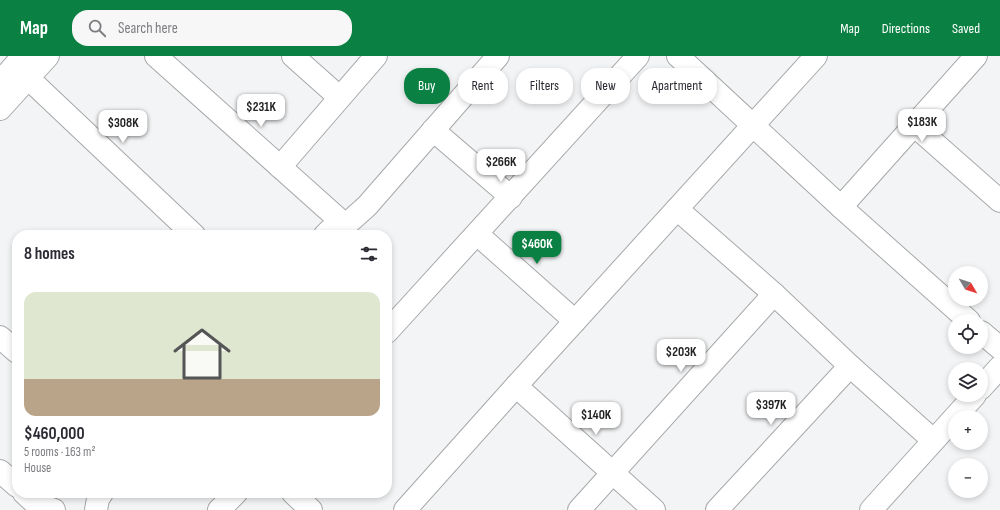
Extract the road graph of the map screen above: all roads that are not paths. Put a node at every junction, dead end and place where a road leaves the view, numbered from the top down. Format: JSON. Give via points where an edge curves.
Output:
{"nodes":[{"id":1,"x":48,"y":56,"type":"edge"},
{"id":2,"x":156,"y":56,"type":"edge"},
{"id":3,"x":293,"y":56,"type":"edge"},
{"id":4,"x":376,"y":56,"type":"edge"},
{"id":5,"x":498,"y":56,"type":"edge"},
{"id":6,"x":638,"y":56,"type":"edge"},
{"id":7,"x":678,"y":56,"type":"edge"},
{"id":8,"x":816,"y":56,"type":"edge"},
{"id":9,"x":976,"y":56,"type":"edge"},
{"id":10,"x":13,"y":68,"type":"edge"},
{"id":11,"x":339,"y":97,"type":"junction"},
{"id":12,"x":0,"y":109,"type":"edge"},
{"id":13,"x":753,"y":126,"type":"junction"},
{"id":14,"x":915,"y":126,"type":"junction"},
{"id":15,"x":433,"y":130,"type":"junction"},
{"id":16,"x":280,"y":167,"type":"junction"},
{"id":17,"x":511,"y":197,"type":"junction"},
{"id":18,"x":1000,"y":201,"type":"edge"},
{"id":19,"x":841,"y":207,"type":"junction"},
{"id":20,"x":677,"y":209,"type":"junction"},
{"id":21,"x":344,"y":224,"type":"junction"},
{"id":22,"x":189,"y":230,"type":"edge"},
{"id":23,"x":331,"y":230,"type":"edge"},
{"id":24,"x":477,"y":234,"type":"junction"},
{"id":25,"x":774,"y":294,"type":"junction"},
{"id":26,"x":961,"y":314,"type":"edge"},
{"id":27,"x":575,"y":321,"type":"junction"},
{"id":28,"x":392,"y":327,"type":"edge"},
{"id":29,"x":0,"y":338,"type":"edge"},
{"id":30,"x":988,"y":338,"type":"edge"},
{"id":31,"x":12,"y":348,"type":"edge"},
{"id":32,"x":1000,"y":348,"type":"edge"},
{"id":33,"x":850,"y":366,"type":"junction"},
{"id":34,"x":1000,"y":368,"type":"edge"},
{"id":35,"x":988,"y":381,"type":"edge"},
{"id":36,"x":516,"y":386,"type":"junction"},
{"id":37,"x":968,"y":402,"type":"edge"},
{"id":38,"x":933,"y":440,"type":"junction"},
{"id":39,"x":0,"y":471,"type":"edge"},
{"id":40,"x":612,"y":473,"type":"junction"},
{"id":41,"x":12,"y":482,"type":"edge"},
{"id":42,"x":29,"y":498,"type":"edge"},
{"id":43,"x":231,"y":498,"type":"edge"},
{"id":44,"x":298,"y":498,"type":"edge"},
{"id":45,"x":54,"y":510,"type":"edge"},
{"id":46,"x":219,"y":510,"type":"edge"},
{"id":47,"x":311,"y":510,"type":"edge"},
{"id":48,"x":405,"y":510,"type":"edge"},
{"id":49,"x":579,"y":510,"type":"edge"},
{"id":50,"x":654,"y":510,"type":"edge"},
{"id":51,"x":717,"y":510,"type":"edge"},
{"id":52,"x":871,"y":510,"type":"edge"}],
"edges":[{"from":1,"to":10,"type":"street"},
{"from":2,"to":16,"type":"street"},
{"from":3,"to":11,"type":"street"},
{"from":4,"to":11,"type":"street"},
{"from":5,"to":15,"type":"street"},
{"from":6,"to":17,"type":"street"},
{"from":7,"to":13,"type":"street"},
{"from":8,"to":13,"type":"street"},
{"from":9,"to":14,"type":"street"},
{"from":10,"to":12,"type":"street"},
{"from":10,"to":22,"type":"street"},
{"from":11,"to":16,"type":"street"},
{"from":13,"to":19,"type":"street"},
{"from":13,"to":20,"type":"street"},
{"from":14,"to":18,"type":"street"},
{"from":14,"to":19,"type":"street"},
{"from":15,"to":17,"type":"street"},
{"from":15,"to":21,"type":"street","via":[[367,206]]},
{"from":16,"to":21,"type":"street"},
{"from":17,"to":24,"type":"street"},
{"from":19,"to":26,"type":"street"},
{"from":20,"to":25,"type":"street"},
{"from":20,"to":27,"type":"street"},
{"from":21,"to":23,"type":"street"},
{"from":24,"to":27,"type":"street"},
{"from":24,"to":28,"type":"street"},
{"from":25,"to":33,"type":"street"},
{"from":25,"to":40,"type":"street"},
{"from":27,"to":36,"type":"street"},
{"from":29,"to":31,"type":"street"},
{"from":30,"to":32,"type":"street"},
{"from":33,"to":38,"type":"street"},
{"from":33,"to":51,"type":"street"},
{"from":34,"to":35,"type":"street"},
{"from":36,"to":40,"type":"street"},
{"from":36,"to":48,"type":"street"},
{"from":37,"to":38,"type":"street"},
{"from":38,"to":52,"type":"street"},
{"from":39,"to":41,"type":"street"},
{"from":40,"to":49,"type":"street"},
{"from":40,"to":50,"type":"street"},
{"from":42,"to":45,"type":"street","via":[[36,504]]},
{"from":43,"to":46,"type":"street"},
{"from":44,"to":47,"type":"street"}]}
